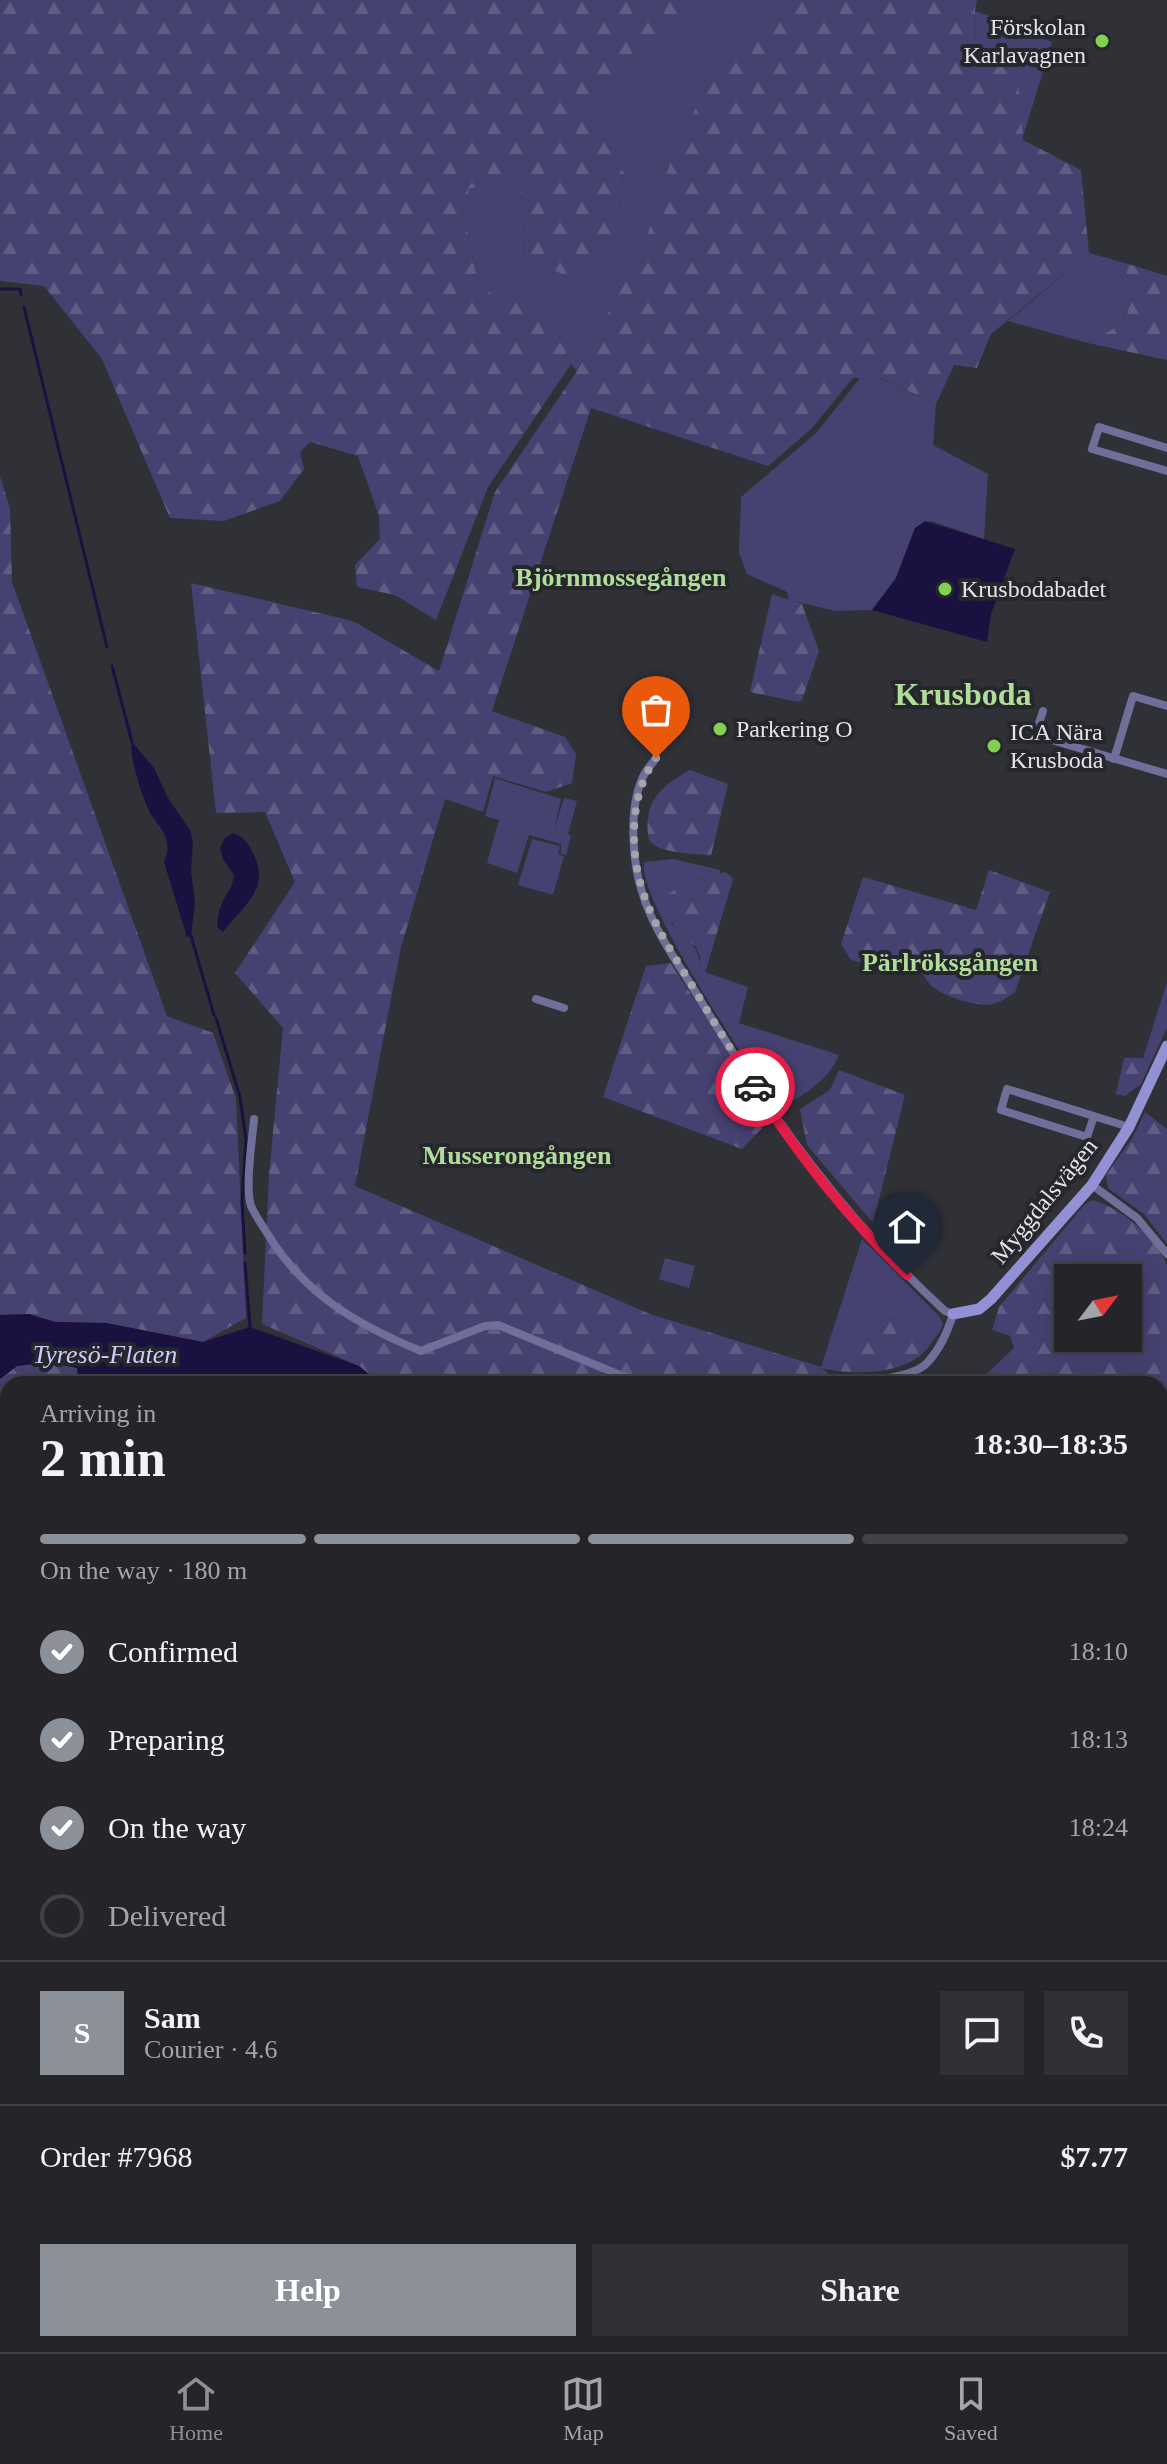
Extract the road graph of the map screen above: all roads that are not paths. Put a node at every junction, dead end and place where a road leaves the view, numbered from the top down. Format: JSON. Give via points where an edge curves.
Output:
{"nodes":[{"id":1,"x":1167,"y":448,"type":"edge"},
{"id":2,"x":1167,"y":471,"type":"edge"},
{"id":3,"x":1167,"y":706,"type":"edge"},
{"id":4,"x":1043,"y":711,"type":"dead end"},
{"id":5,"x":656,"y":758,"type":"dead end"},
{"id":6,"x":1114,"y":759,"type":"junction"},
{"id":7,"x":1167,"y":774,"type":"edge"},
{"id":8,"x":536,"y":999,"type":"dead end"},
{"id":9,"x":564,"y":1008,"type":"dead end"},
{"id":10,"x":1167,"y":1046,"type":"edge"},
{"id":11,"x":1094,"y":1116,"type":"junction"},
{"id":12,"x":254,"y":1119,"type":"dead end"},
{"id":13,"x":1129,"y":1127,"type":"junction"},
{"id":14,"x":1092,"y":1185,"type":"junction"},
{"id":15,"x":1167,"y":1254,"type":"edge"},
{"id":16,"x":953,"y":1314,"type":"junction"},
{"id":17,"x":622,"y":1376,"type":"edge"},
{"id":18,"x":895,"y":1376,"type":"edge"}],
"edges":[{"from":1,"to":2,"type":"street","via":[[1099,427],[1092,449]]},
{"from":3,"to":6,"type":"street","via":[[1133,696]]},
{"from":4,"to":6,"type":"street","via":[[1035,735]]},
{"from":5,"to":16,"type":"street","via":[[642,780],[634,833],[641,891],[659,930],[793,1144],[873,1241]]},
{"from":6,"to":7,"type":"street"},
{"from":8,"to":9,"type":"street"},
{"from":10,"to":13,"type":"street","name":"Myggdalsvägen"},
{"from":11,"to":11,"type":"street","via":[[1087,1137],[1001,1110],[1007,1089]]},
{"from":11,"to":13,"type":"street"},
{"from":12,"to":17,"type":"street","via":[[251,1205],[283,1259],[337,1310],[421,1351],[498,1325]]},
{"from":13,"to":14,"type":"street","name":"Myggdalsvägen"},
{"from":14,"to":15,"type":"street","via":[[1137,1218]]},
{"from":14,"to":16,"type":"street","name":"Myggdalsvägen","via":[[991,1299],[979,1309]]},
{"from":16,"to":18,"type":"street","via":[[925,1365]]}]}
